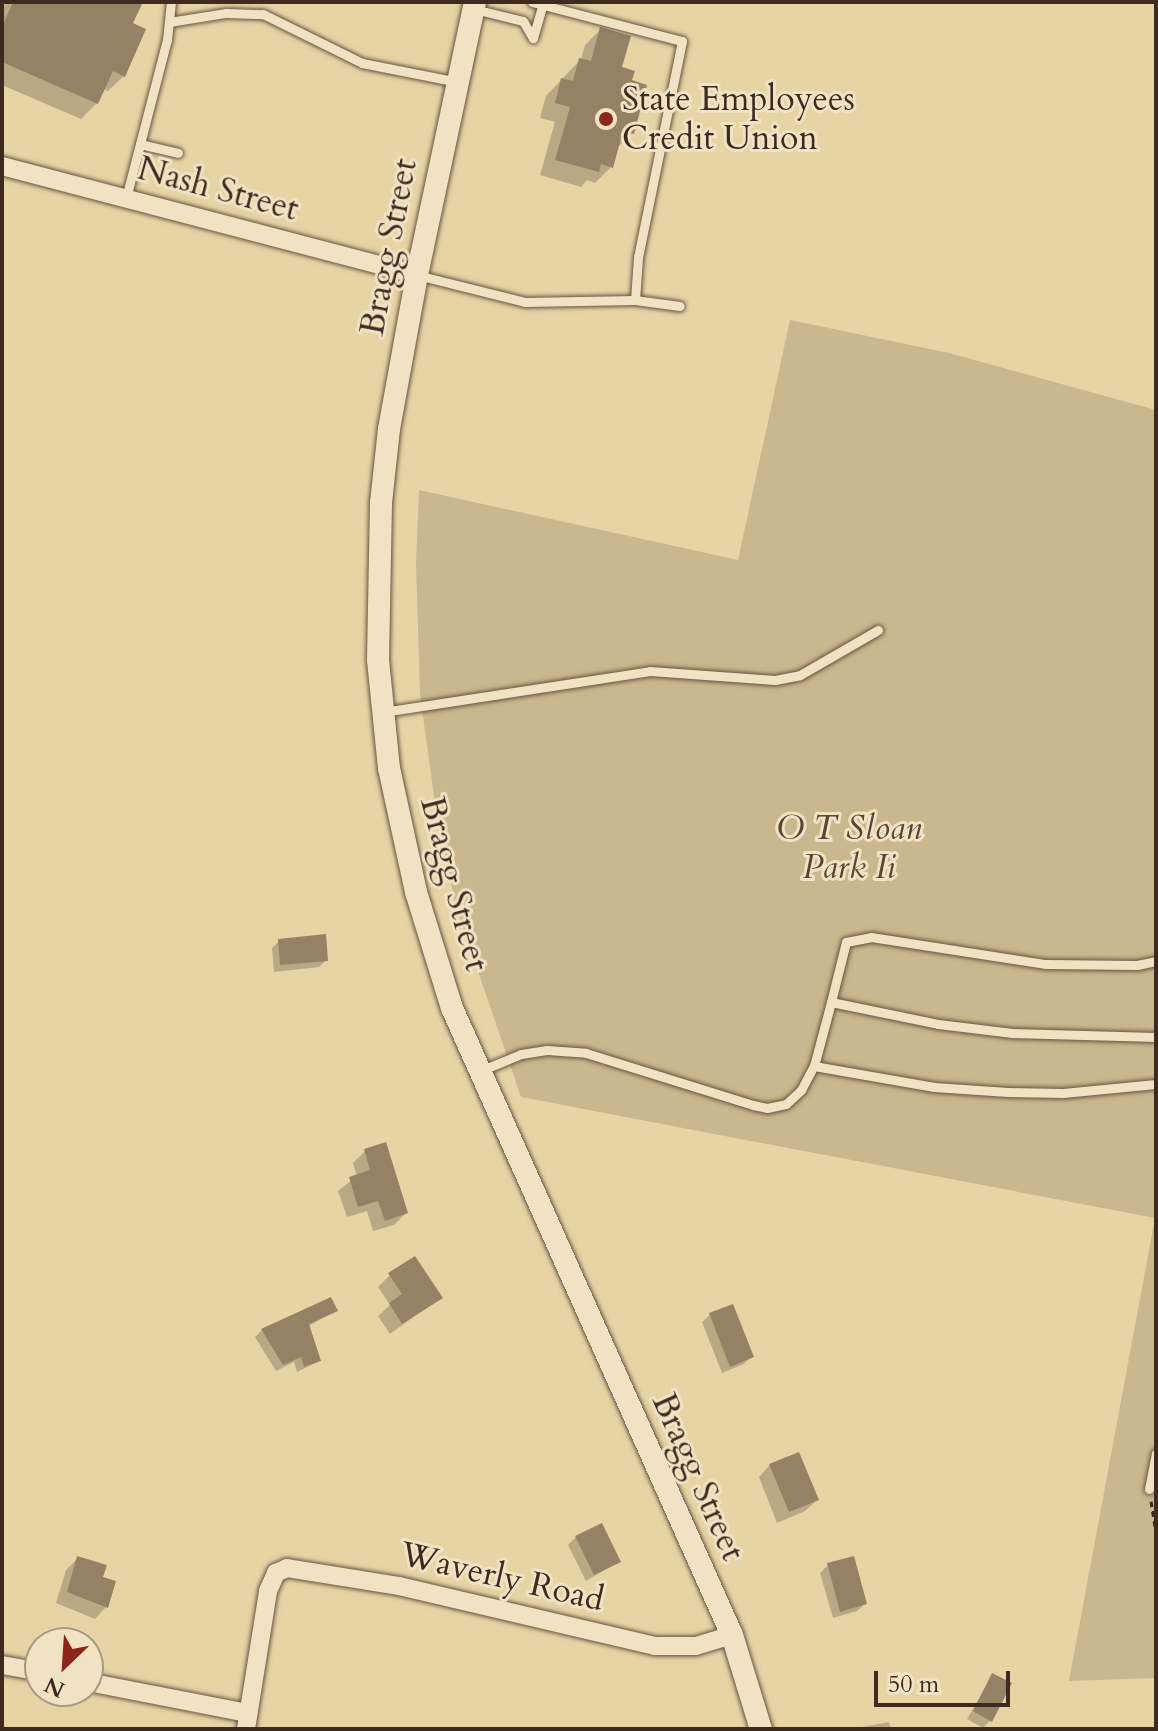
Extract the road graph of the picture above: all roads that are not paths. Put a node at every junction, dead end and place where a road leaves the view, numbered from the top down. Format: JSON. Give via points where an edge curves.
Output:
{"nodes":[{"id":1,"x":171,"y":2,"type":"edge"},
{"id":2,"x":532,"y":2,"type":"edge"},
{"id":3,"x":474,"y":6,"type":"edge"},
{"id":4,"x":542,"y":7,"type":"junction"},
{"id":5,"x":169,"y":22,"type":"junction"},
{"id":6,"x":458,"y":82,"type":"junction"},
{"id":7,"x":140,"y":144,"type":"junction"},
{"id":8,"x":178,"y":153,"type":"dead end"},
{"id":9,"x":2,"y":166,"type":"edge"},
{"id":10,"x":126,"y":198,"type":"junction"},
{"id":11,"x":417,"y":275,"type":"junction"},
{"id":12,"x":635,"y":300,"type":"junction"},
{"id":13,"x":680,"y":306,"type":"dead end"},
{"id":14,"x":878,"y":630,"type":"dead end"},
{"id":15,"x":383,"y":712,"type":"junction"},
{"id":16,"x":1156,"y":961,"type":"edge"},
{"id":17,"x":831,"y":1002,"type":"junction"},
{"id":18,"x":1156,"y":1037,"type":"edge"},
{"id":19,"x":814,"y":1066,"type":"junction"},
{"id":20,"x":478,"y":1072,"type":"junction"},
{"id":21,"x":1156,"y":1084,"type":"edge"},
{"id":22,"x":1156,"y":1454,"type":"edge"},
{"id":23,"x":1149,"y":1489,"type":"road end"},
{"id":24,"x":732,"y":1635,"type":"junction"},
{"id":25,"x":2,"y":1665,"type":"edge"},
{"id":26,"x":24,"y":1669,"type":"edge"},
{"id":27,"x":104,"y":1686,"type":"edge"},
{"id":28,"x":247,"y":1721,"type":"edge"},
{"id":29,"x":761,"y":1729,"type":"edge"}],
"edges":[{"from":1,"to":5,"type":"lane"},
{"from":2,"to":4,"type":"lane"},
{"from":3,"to":4,"type":"lane","via":[[523,21],[533,38]]},
{"from":3,"to":6,"type":"street","name":"Bragg Street"},
{"from":4,"to":12,"type":"lane","via":[[682,41],[638,257]]},
{"from":5,"to":6,"type":"lane","via":[[226,13],[263,14],[362,63]]},
{"from":5,"to":7,"type":"lane"},
{"from":6,"to":11,"type":"street","name":"Bragg Street"},
{"from":7,"to":8,"type":"lane"},
{"from":7,"to":10,"type":"lane"},
{"from":9,"to":10,"type":"street","name":"Nash Street"},
{"from":10,"to":11,"type":"street","name":"Nash Street"},
{"from":11,"to":12,"type":"lane","via":[[525,302]]},
{"from":11,"to":15,"type":"street","name":"Bragg Street","via":[[381,503],[378,660]]},
{"from":12,"to":13,"type":"lane"},
{"from":14,"to":15,"type":"lane","via":[[800,675],[775,680],[650,671]]},
{"from":15,"to":20,"type":"street","name":"Bragg Street","via":[[389,768],[416,892]]},
{"from":16,"to":17,"type":"lane","via":[[1046,964],[871,937],[846,942]]},
{"from":17,"to":18,"type":"lane","via":[[1012,1033]]},
{"from":17,"to":19,"type":"lane"},
{"from":19,"to":20,"type":"lane","via":[[786,1104],[767,1108],[586,1053],[521,1054]]},
{"from":19,"to":21,"type":"lane","via":[[934,1087],[1008,1092]]},
{"from":20,"to":24,"type":"street","name":"Bragg Street"},
{"from":22,"to":23,"type":"lane"},
{"from":24,"to":28,"type":"street","name":"Waverly Road","via":[[696,1646],[654,1646],[535,1615],[300,1567],[276,1573],[268,1591]]},
{"from":24,"to":29,"type":"street","name":"Bragg Street"},
{"from":25,"to":26,"type":"street"},
{"from":27,"to":28,"type":"street"}]}
